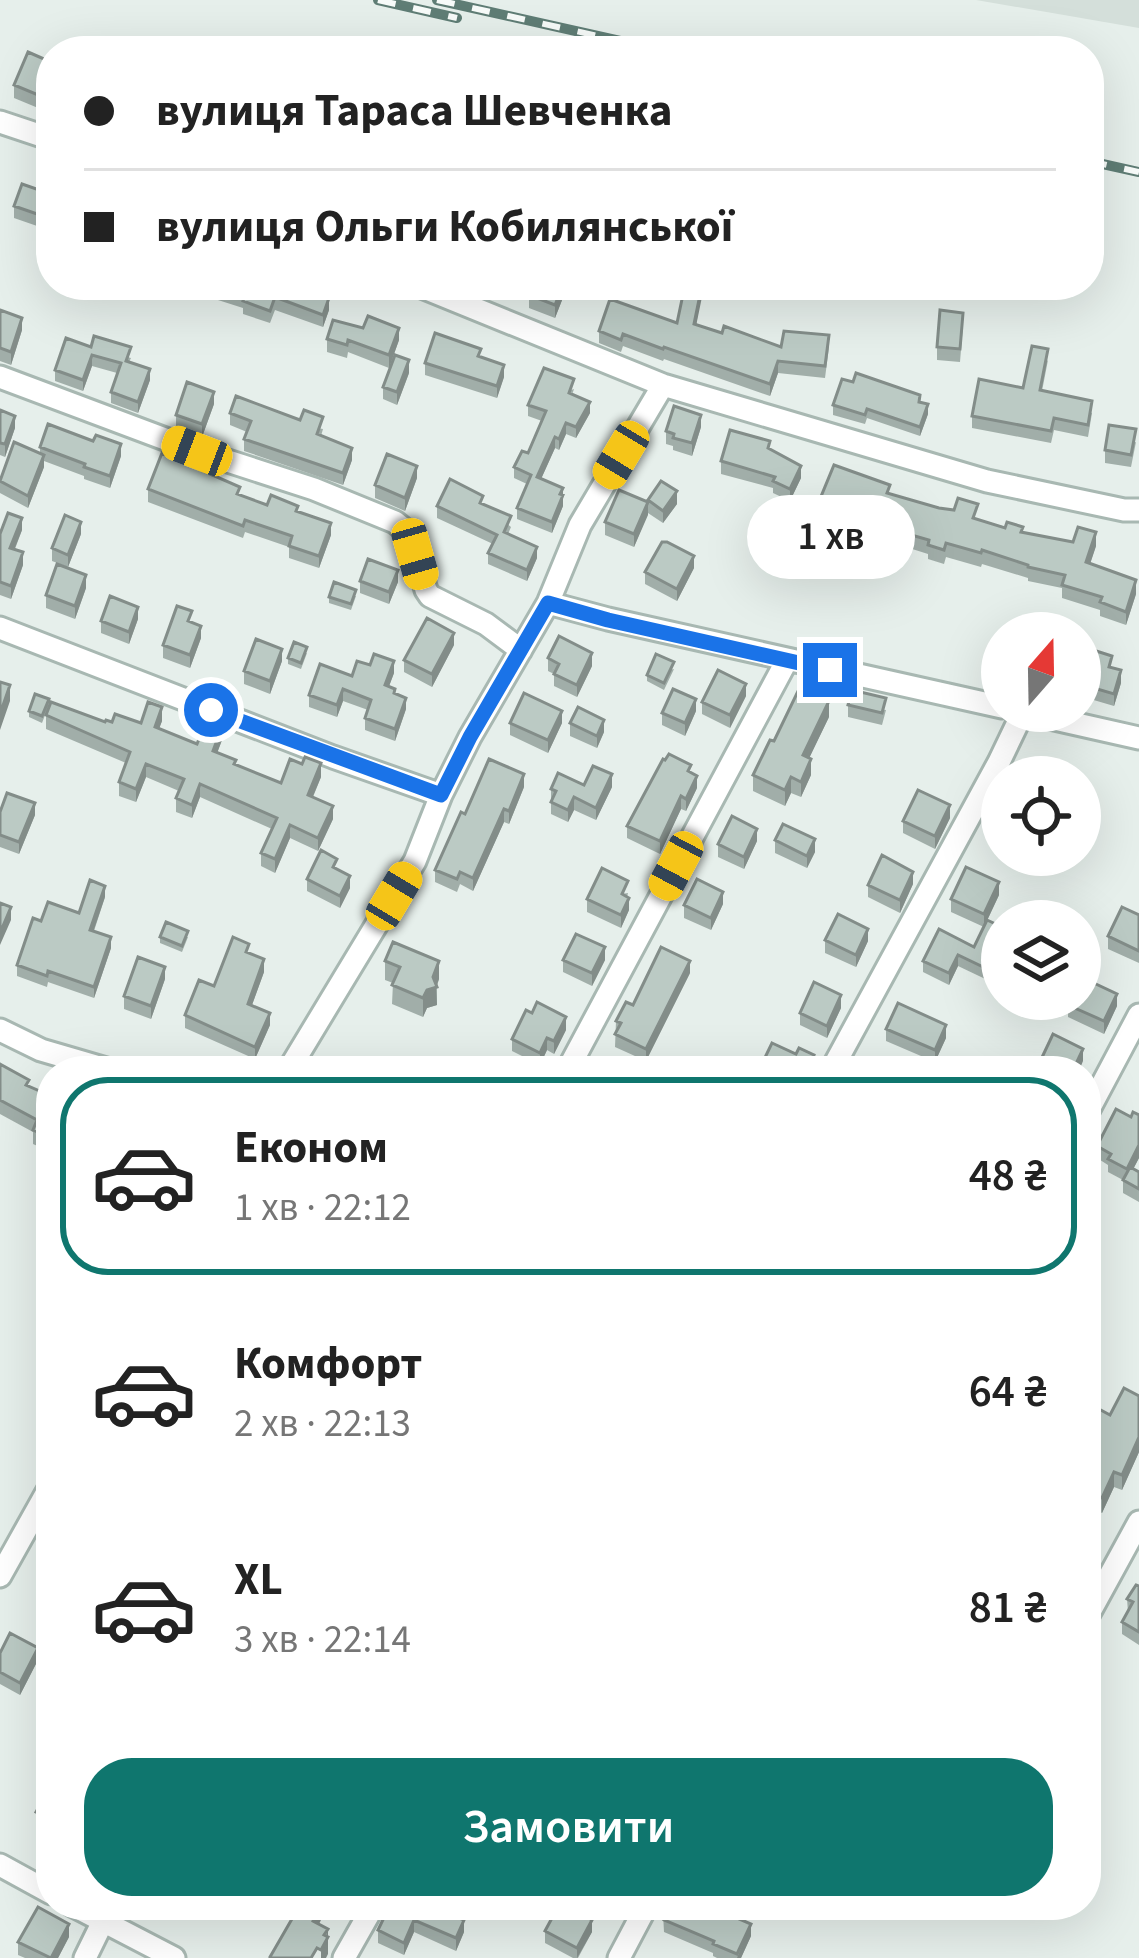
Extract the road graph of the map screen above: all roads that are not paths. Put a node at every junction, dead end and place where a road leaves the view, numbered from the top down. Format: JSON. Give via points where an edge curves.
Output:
{"nodes":[{"id":1,"x":0,"y":122,"type":"edge"},
{"id":2,"x":36,"y":134,"type":"edge"},
{"id":3,"x":454,"y":300,"type":"edge"},
{"id":4,"x":0,"y":377,"type":"edge"},
{"id":5,"x":663,"y":386,"type":"junction"},
{"id":6,"x":1139,"y":510,"type":"edge"},
{"id":7,"x":548,"y":603,"type":"junction"},
{"id":8,"x":0,"y":628,"type":"edge"},
{"id":9,"x":521,"y":650,"type":"junction"},
{"id":10,"x":787,"y":660,"type":"junction"},
{"id":11,"x":981,"y":702,"type":"edge"},
{"id":12,"x":1101,"y":729,"type":"edge"},
{"id":13,"x":1012,"y":732,"type":"edge"},
{"id":14,"x":1139,"y":738,"type":"edge"},
{"id":15,"x":441,"y":795,"type":"junction"},
{"id":16,"x":1139,"y":1015,"type":"edge"},
{"id":17,"x":0,"y":1030,"type":"edge"},
{"id":18,"x":61,"y":1056,"type":"edge"},
{"id":19,"x":297,"y":1056,"type":"edge"},
{"id":20,"x":575,"y":1056,"type":"edge"},
{"id":21,"x":839,"y":1056,"type":"edge"},
{"id":22,"x":1101,"y":1087,"type":"edge"},
{"id":23,"x":36,"y":1512,"type":"edge"},
{"id":24,"x":1139,"y":1522,"type":"edge"},
{"id":25,"x":0,"y":1576,"type":"edge"},
{"id":26,"x":1101,"y":1592,"type":"edge"},
{"id":27,"x":0,"y":1865,"type":"edge"},
{"id":28,"x":36,"y":1885,"type":"edge"},
{"id":29,"x":104,"y":1920,"type":"edge"},
{"id":30,"x":116,"y":1920,"type":"edge"},
{"id":31,"x":366,"y":1920,"type":"edge"},
{"id":32,"x":639,"y":1920,"type":"edge"},
{"id":33,"x":85,"y":1958,"type":"edge"},
{"id":34,"x":174,"y":1958,"type":"edge"},
{"id":35,"x":344,"y":1958,"type":"edge"},
{"id":36,"x":620,"y":1958,"type":"edge"}],
"edges":[{"from":1,"to":2,"type":"street"},
{"from":3,"to":5,"type":"street"},
{"from":4,"to":9,"type":"street","via":[[394,522],[411,535],[430,596]]},
{"from":5,"to":6,"type":"street","via":[[987,481]]},
{"from":5,"to":7,"type":"street","via":[[580,525]]},
{"from":7,"to":9,"type":"street"},
{"from":7,"to":10,"type":"street"},
{"from":8,"to":15,"type":"street"},
{"from":9,"to":15,"type":"street"},
{"from":10,"to":11,"type":"street"},
{"from":10,"to":20,"type":"street"},
{"from":12,"to":14,"type":"street"},
{"from":13,"to":21,"type":"street"},
{"from":15,"to":19,"type":"street","via":[[415,861]]},
{"from":16,"to":22,"type":"street"},
{"from":17,"to":18,"type":"street"},
{"from":23,"to":25,"type":"street"},
{"from":24,"to":26,"type":"street"},
{"from":27,"to":28,"type":"street"},
{"from":29,"to":33,"type":"street"},
{"from":30,"to":34,"type":"street"},
{"from":31,"to":35,"type":"street"},
{"from":32,"to":36,"type":"street"}]}
